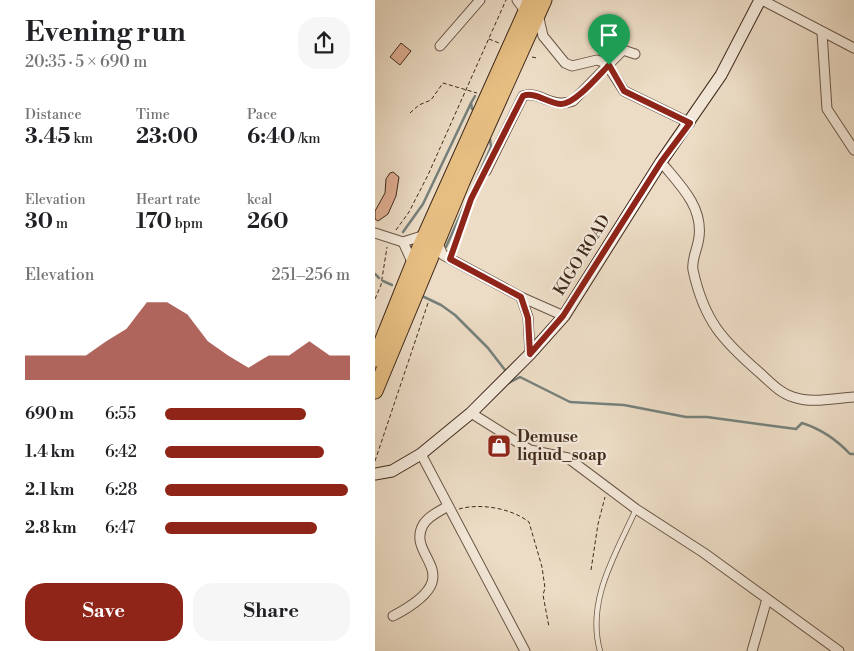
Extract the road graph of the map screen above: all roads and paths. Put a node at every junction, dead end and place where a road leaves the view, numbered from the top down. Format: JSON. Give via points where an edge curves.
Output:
{"nodes":[{"id":1,"x":480,"y":0,"type":"edge"},
{"id":2,"x":506,"y":0,"type":"edge"},
{"id":3,"x":761,"y":0,"type":"edge"},
{"id":4,"x":531,"y":5,"type":"edge"},
{"id":5,"x":821,"y":33,"type":"junction"},
{"id":6,"x":543,"y":36,"type":"junction"},
{"id":7,"x":523,"y":45,"type":"junction"},
{"id":8,"x":440,"y":46,"type":"dead end"},
{"id":9,"x":854,"y":48,"type":"edge"},
{"id":10,"x":635,"y":54,"type":"dead end"},
{"id":11,"x":609,"y":65,"type":"junction"},
{"id":12,"x":467,"y":89,"type":"junction"},
{"id":13,"x":487,"y":96,"type":"junction"},
{"id":14,"x":410,"y":113,"type":"dead end"},
{"id":15,"x":690,"y":123,"type":"junction"},
{"id":16,"x":854,"y":150,"type":"edge"},
{"id":17,"x":661,"y":162,"type":"junction"},
{"id":18,"x":486,"y":171,"type":"joint"},
{"id":19,"x":375,"y":233,"type":"edge"},
{"id":20,"x":391,"y":238,"type":"junction"},
{"id":21,"x":403,"y":242,"type":"junction"},
{"id":22,"x":437,"y":250,"type":"junction"},
{"id":23,"x":413,"y":265,"type":"junction"},
{"id":24,"x":521,"y":297,"type":"junction"},
{"id":25,"x":375,"y":299,"type":"edge"},
{"id":26,"x":428,"y":303,"type":"dead end"},
{"id":27,"x":563,"y":316,"type":"junction"},
{"id":28,"x":530,"y":354,"type":"junction"},
{"id":29,"x":375,"y":359,"type":"edge"},
{"id":30,"x":375,"y":391,"type":"edge"},
{"id":31,"x":854,"y":397,"type":"edge"},
{"id":32,"x":471,"y":413,"type":"junction"},
{"id":33,"x":421,"y":454,"type":"junction"},
{"id":34,"x":375,"y":460,"type":"edge"},
{"id":35,"x":375,"y":474,"type":"edge"},
{"id":36,"x":608,"y":489,"type":"junction"},
{"id":37,"x":449,"y":509,"type":"junction"},
{"id":38,"x":636,"y":509,"type":"junction"},
{"id":39,"x":591,"y":570,"type":"dead end"},
{"id":40,"x":767,"y":599,"type":"junction"},
{"id":41,"x":393,"y":616,"type":"dead end"},
{"id":42,"x":549,"y":627,"type":"dead end"},
{"id":43,"x":525,"y":651,"type":"edge"},
{"id":44,"x":600,"y":651,"type":"edge"},
{"id":45,"x":752,"y":651,"type":"edge"},
{"id":46,"x":839,"y":651,"type":"edge"}],
"edges":[{"from":1,"to":8,"type":"street"},
{"from":2,"to":12,"type":"path"},
{"from":3,"to":5,"type":"street"},
{"from":3,"to":15,"type":"street","name":"KIGO ROAD","via":[[721,75]]},
{"from":4,"to":6,"type":"street"},
{"from":4,"to":7,"type":"highway"},
{"from":4,"to":13,"type":"highway"},
{"from":5,"to":9,"type":"street"},
{"from":5,"to":16,"type":"street","via":[[827,109]]},
{"from":6,"to":7,"type":"street"},
{"from":6,"to":11,"type":"street","via":[[568,66],[597,60]]},
{"from":7,"to":22,"type":"highway"},
{"from":10,"to":11,"type":"street","via":[[623,50]]},
{"from":11,"to":15,"type":"street","via":[[624,91]]},
{"from":11,"to":18,"type":"street","via":[[573,101],[562,105],[523,96]]},
{"from":12,"to":13,"type":"path"},
{"from":12,"to":14,"type":"path","via":[[443,83],[431,100]]},
{"from":12,"to":20,"type":"path","via":[[428,175]]},
{"from":13,"to":22,"type":"highway"},
{"from":15,"to":17,"type":"street","name":"KIGO ROAD"},
{"from":17,"to":27,"type":"street","name":"KIGO ROAD"},
{"from":17,"to":31,"type":"street","via":[[684,189],[697,214],[700,234],[693,270],[712,322],[721,337],[775,387],[793,397],[809,400]]},
{"from":18,"to":22,"type":"path"},
{"from":19,"to":20,"type":"street"},
{"from":20,"to":21,"type":"street"},
{"from":20,"to":25,"type":"path"},
{"from":21,"to":22,"type":"street"},
{"from":21,"to":23,"type":"street"},
{"from":22,"to":23,"type":"highway"},
{"from":22,"to":24,"type":"street"},
{"from":22,"to":30,"type":"highway"},
{"from":23,"to":29,"type":"highway"},
{"from":24,"to":27,"type":"street"},
{"from":24,"to":28,"type":"street","via":[[528,318]]},
{"from":26,"to":34,"type":"path"},
{"from":27,"to":28,"type":"street","name":"KIGO ROAD"},
{"from":28,"to":32,"type":"street","name":"KIGO ROAD"},
{"from":32,"to":33,"type":"street","name":"KIGO ROAD"},
{"from":32,"to":36,"type":"street","via":[[530,450],[568,458]]},
{"from":33,"to":35,"type":"street","name":"KIGO ROAD","via":[[392,471]]},
{"from":33,"to":37,"type":"street"},
{"from":36,"to":38,"type":"street"},
{"from":36,"to":39,"type":"path","via":[[597,524]]},
{"from":37,"to":41,"type":"street","via":[[427,520],[422,528],[422,542],[434,573],[432,584],[420,600]]},
{"from":37,"to":42,"type":"path","via":[[481,505],[529,522],[542,567]]},
{"from":37,"to":43,"type":"street"},
{"from":38,"to":40,"type":"street"},
{"from":38,"to":44,"type":"lane","via":[[599,594],[597,628]]},
{"from":40,"to":45,"type":"street"},
{"from":40,"to":46,"type":"street"}]}
